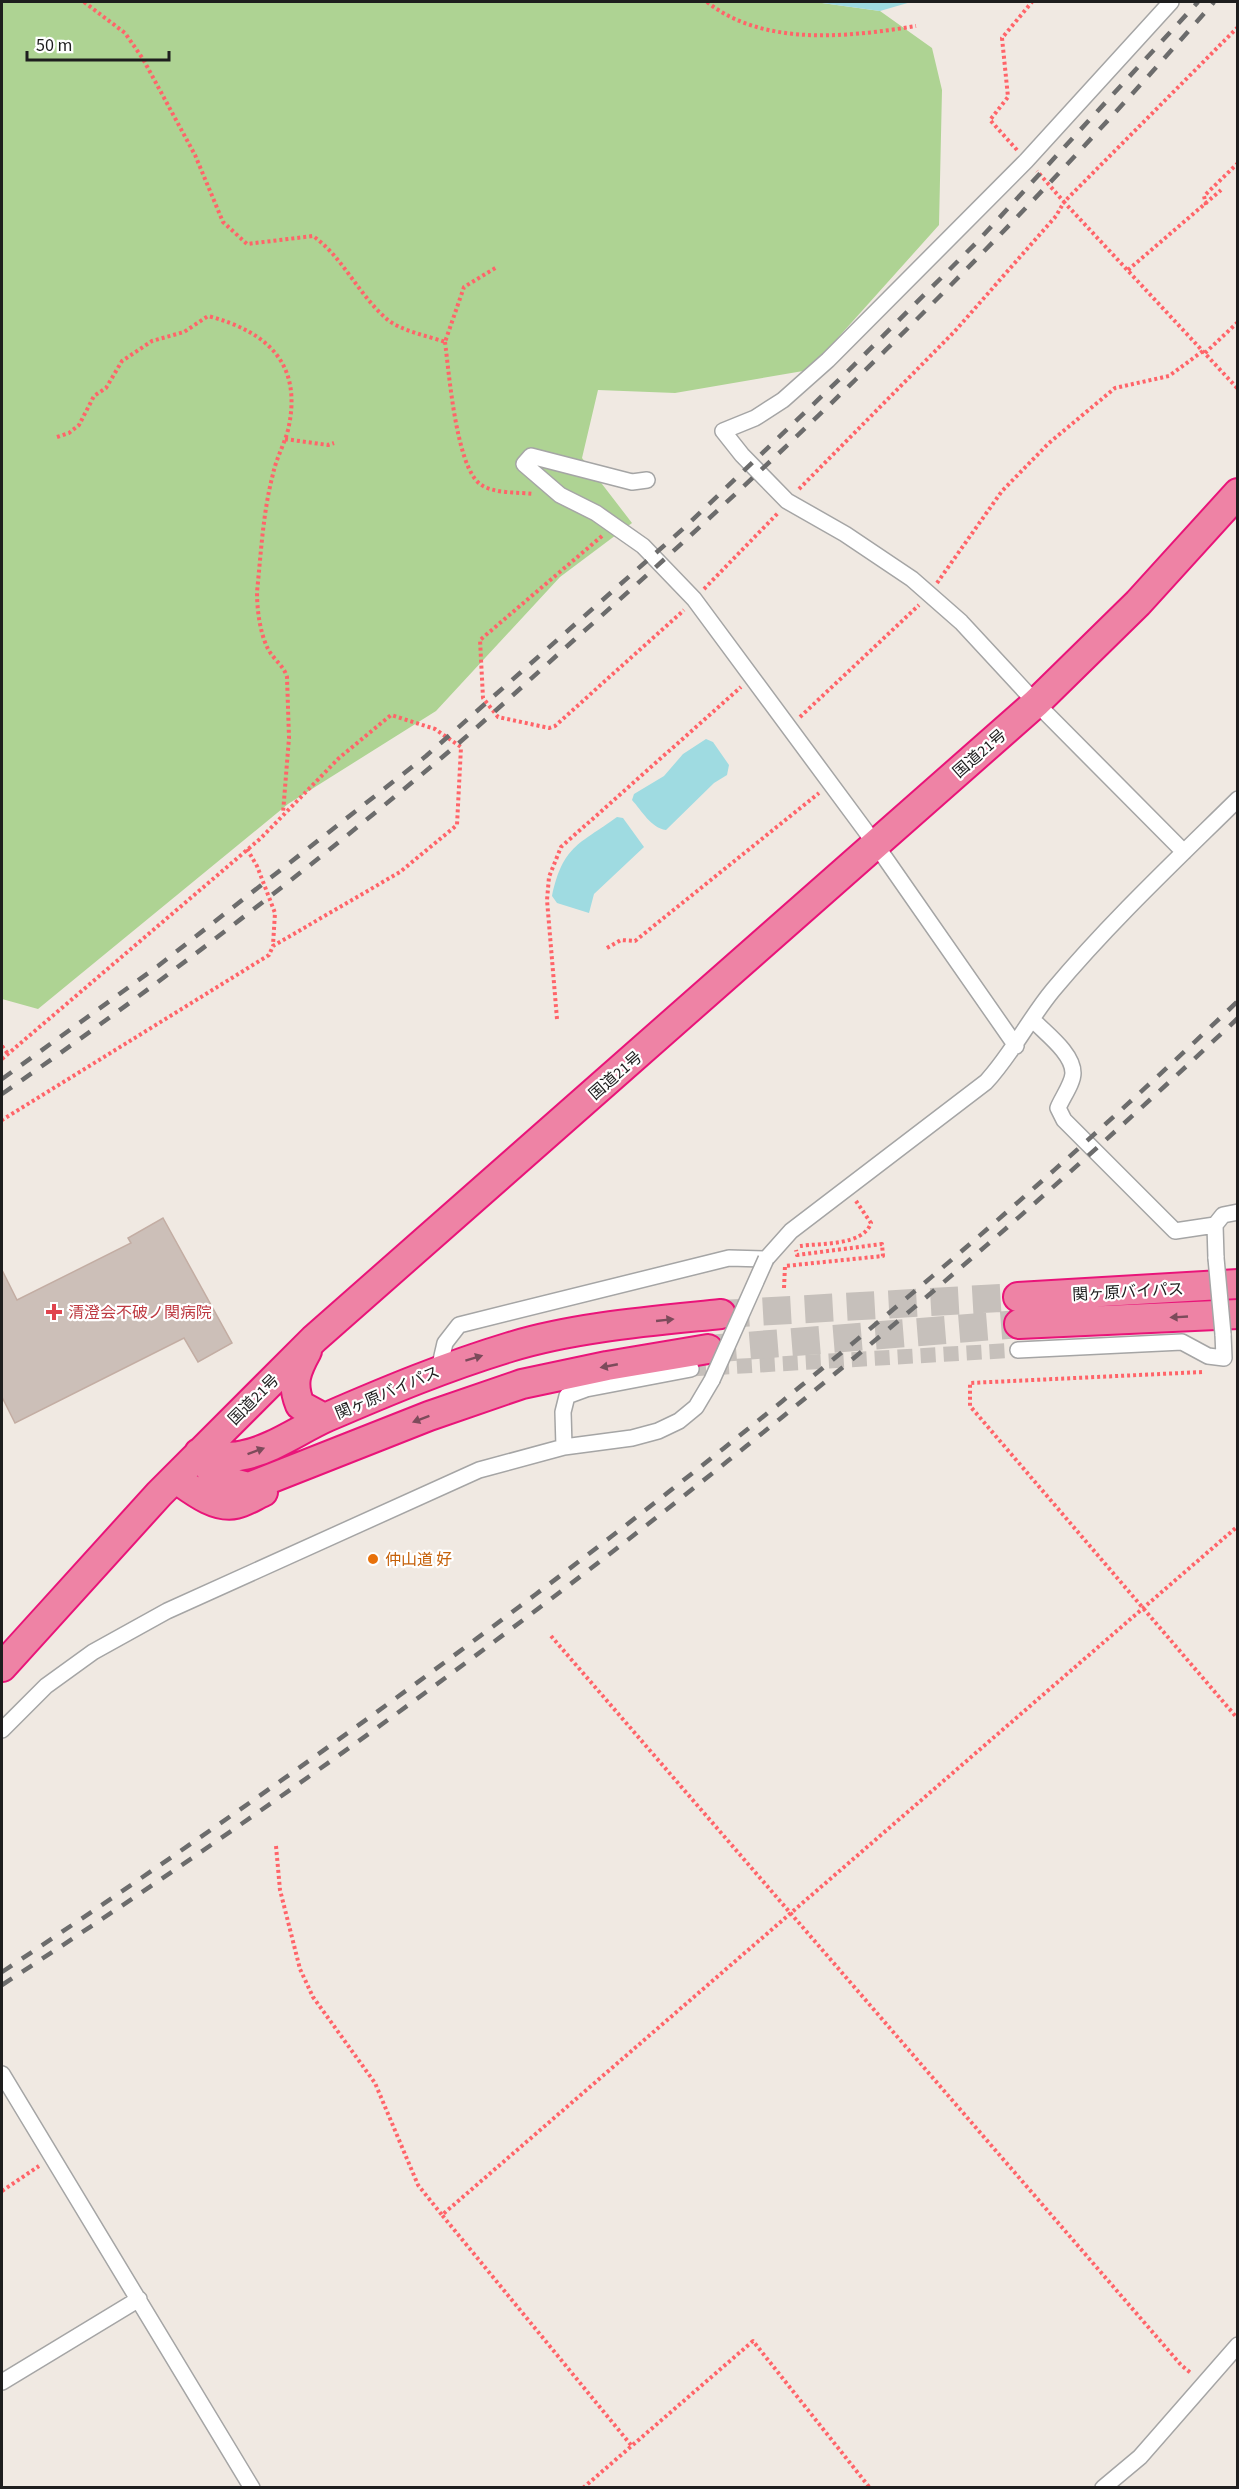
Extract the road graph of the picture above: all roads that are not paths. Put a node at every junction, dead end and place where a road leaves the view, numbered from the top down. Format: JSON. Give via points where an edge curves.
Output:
{"nodes":[{"id":1,"x":1171,"y":2,"type":"edge"},
{"id":2,"x":647,"y":480,"type":"dead end"},
{"id":3,"x":1238,"y":493,"type":"edge"},
{"id":4,"x":1036,"y":703,"type":"junction"},
{"id":5,"x":1238,"y":799,"type":"edge"},
{"id":6,"x":876,"y":845,"type":"junction"},
{"id":7,"x":1184,"y":852,"type":"junction"},
{"id":8,"x":1033,"y":1020,"type":"junction"},
{"id":9,"x":1016,"y":1046,"type":"junction"},
{"id":10,"x":1238,"y":1212,"type":"edge"},
{"id":11,"x":1215,"y":1224,"type":"junction"},
{"id":12,"x":766,"y":1258,"type":"junction"},
{"id":13,"x":1238,"y":1284,"type":"edge"},
{"id":14,"x":721,"y":1314,"type":"tunnel mouth"},
{"id":15,"x":1018,"y":1324,"type":"junction"},
{"id":16,"x":1230,"y":1324,"type":"edge"},
{"id":17,"x":314,"y":1339,"type":"junction"},
{"id":18,"x":1231,"y":1357,"type":"edge"},
{"id":19,"x":699,"y":1359,"type":"joint"},
{"id":20,"x":439,"y":1369,"type":"junction"},
{"id":21,"x":324,"y":1418,"type":"junction"},
{"id":22,"x":564,"y":1447,"type":"junction"},
{"id":23,"x":199,"y":1453,"type":"junction"},
{"id":24,"x":322,"y":1459,"type":"junction"},
{"id":25,"x":175,"y":1478,"type":"junction"},
{"id":26,"x":2,"y":1666,"type":"edge"},
{"id":27,"x":2,"y":1730,"type":"edge"},
{"id":28,"x":2,"y":2074,"type":"edge"},
{"id":29,"x":139,"y":2299,"type":"junction"},
{"id":30,"x":1238,"y":2345,"type":"edge"},
{"id":31,"x":2,"y":2382,"type":"edge"},
{"id":32,"x":252,"y":2487,"type":"edge"},
{"id":33,"x":1103,"y":2487,"type":"edge"}],
"edges":[{"from":1,"to":4,"type":"street","via":[[1026,161],[828,360],[783,400],[755,418],[723,431],[787,501],[912,579],[961,622]]},
{"from":2,"to":6,"type":"street","via":[[632,482],[531,456],[524,464],[560,495],[643,546],[694,599]]},
{"from":3,"to":4,"type":"highway","name":"国道21号","via":[[1138,603]]},
{"from":4,"to":6,"type":"highway","name":"国道21号"},
{"from":4,"to":7,"type":"street"},
{"from":5,"to":7,"type":"street"},
{"from":6,"to":9,"type":"street"},
{"from":6,"to":17,"type":"highway","name":"国道21号"},
{"from":7,"to":8,"type":"street","via":[[1084,954]]},
{"from":8,"to":9,"type":"street"},
{"from":8,"to":11,"type":"street","via":[[1065,1054],[1071,1066],[1073,1074],[1058,1108],[1064,1120],[1175,1231]]},
{"from":9,"to":12,"type":"street","via":[[986,1082],[791,1231]]},
{"from":10,"to":11,"type":"street","via":[[1223,1215]]},
{"from":11,"to":16,"type":"street","bridge":true,"via":[[1216,1258]]},
{"from":12,"to":20,"type":"street","via":[[729,1258],[459,1325],[445,1342]]},
{"from":12,"to":22,"type":"street","bridge":true,"via":[[712,1380],[696,1407],[658,1431]]},
{"from":13,"to":15,"type":"highway","name":"関ヶ原バイパス"},
{"from":20,"to":14,"type":"highway","name":"関ヶ原バイパス","one_way":true,"via":[[513,1346],[621,1325]]},
{"from":16,"to":15,"type":"highway","name":"関ヶ原バイパス","one_way":true},
{"from":15,"to":18,"type":"street","via":[[1182,1342],[1208,1356]]},
{"from":16,"to":18,"type":"street"},
{"from":17,"to":21,"type":"highway","via":[[296,1371],[293,1385],[300,1406]]},
{"from":17,"to":23,"type":"highway","name":"国道21号"},
{"from":19,"to":22,"type":"street","via":[[567,1396],[563,1412]]},
{"from":19,"to":24,"type":"highway","one_way":true,"via":[[607,1366],[522,1384]]},
{"from":20,"to":21,"type":"highway","name":"関ヶ原バイパス"},
{"from":23,"to":21,"type":"highway","name":"関ヶ原バイパス","one_way":true,"via":[[243,1456]]},
{"from":22,"to":27,"type":"street","via":[[479,1470],[167,1611],[93,1652],[46,1686]]},
{"from":23,"to":24,"type":"highway","via":[[217,1479],[249,1487]]},
{"from":23,"to":25,"type":"highway","name":"国道21号"},
{"from":24,"to":25,"type":"highway","via":[[235,1504],[203,1497]]},
{"from":25,"to":26,"type":"highway","name":"国道21号"},
{"from":28,"to":29,"type":"street"},
{"from":29,"to":31,"type":"street"},
{"from":29,"to":32,"type":"street"},
{"from":30,"to":33,"type":"street","via":[[1140,2457]]}]}
